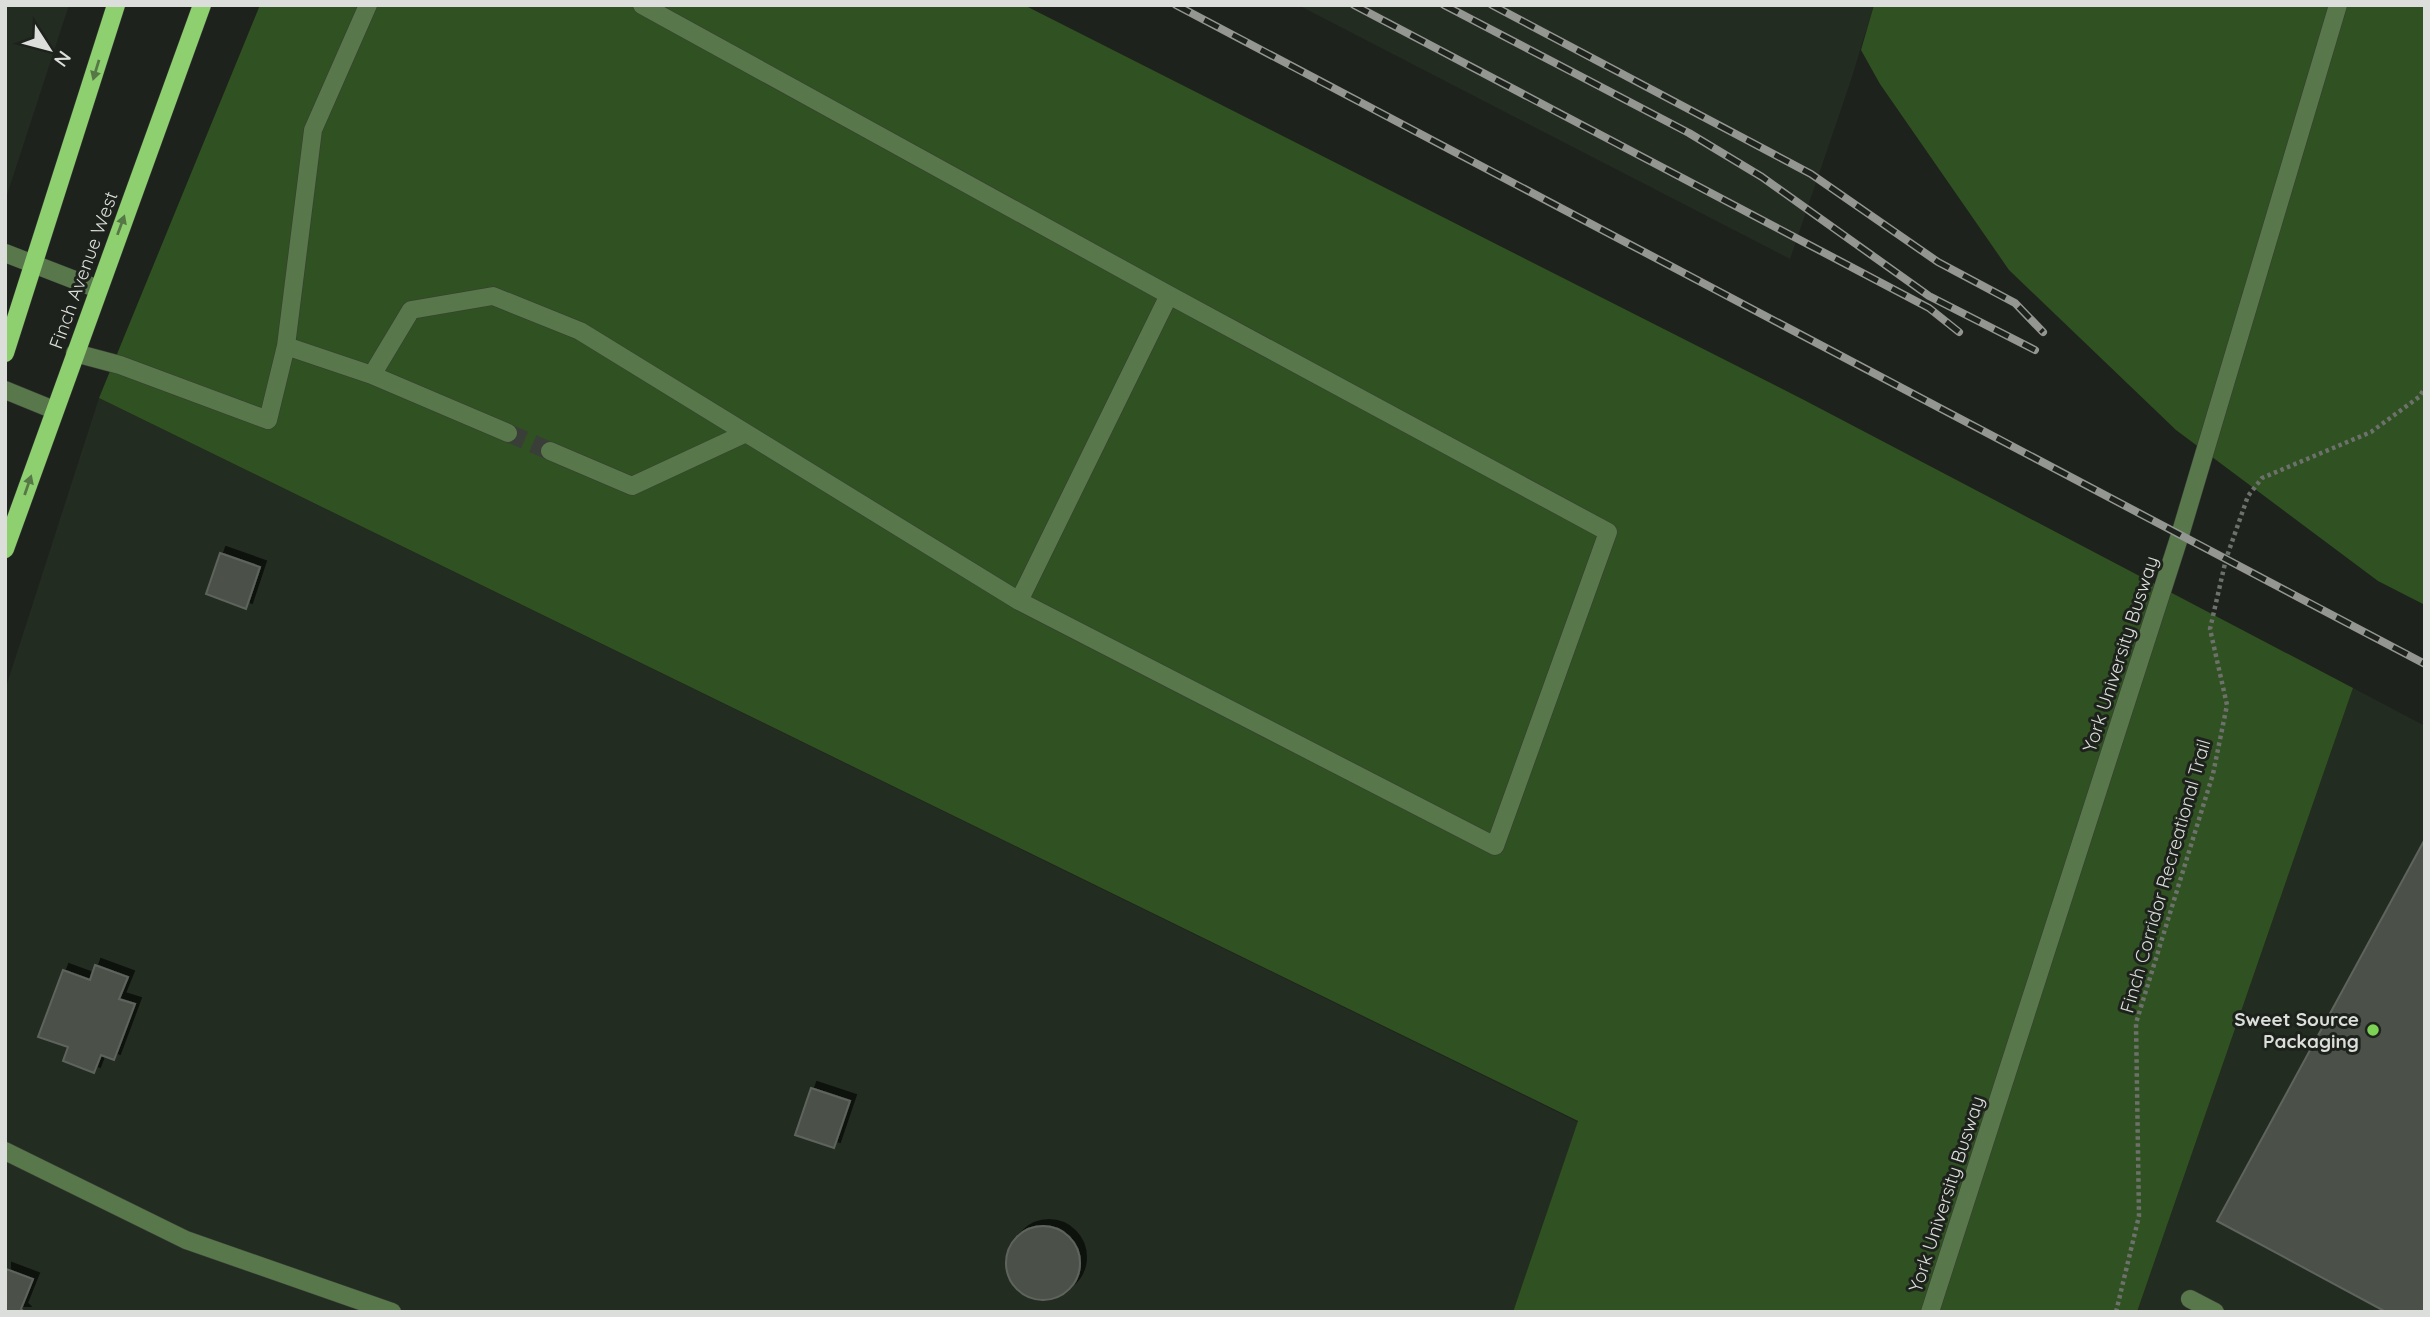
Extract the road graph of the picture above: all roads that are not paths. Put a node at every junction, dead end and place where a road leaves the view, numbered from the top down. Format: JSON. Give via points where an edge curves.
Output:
{"nodes":[{"id":1,"x":116,"y":5,"type":"edge"},
{"id":2,"x":202,"y":5,"type":"edge"},
{"id":3,"x":368,"y":5,"type":"edge"},
{"id":4,"x":642,"y":5,"type":"edge"},
{"id":5,"x":2338,"y":5,"type":"edge"},
{"id":6,"x":5,"y":253,"type":"edge"},
{"id":7,"x":36,"y":263,"type":"junction"},
{"id":8,"x":98,"y":289,"type":"junction"},
{"id":9,"x":1168,"y":295,"type":"junction"},
{"id":10,"x":286,"y":346,"type":"junction"},
{"id":11,"x":5,"y":353,"type":"edge"},
{"id":12,"x":75,"y":353,"type":"junction"},
{"id":13,"x":372,"y":375,"type":"junction"},
{"id":14,"x":5,"y":390,"type":"edge"},
{"id":15,"x":54,"y":410,"type":"junction"},
{"id":16,"x":508,"y":433,"type":"tunnel mouth"},
{"id":17,"x":746,"y":433,"type":"junction"},
{"id":18,"x":550,"y":451,"type":"tunnel mouth"},
{"id":19,"x":6,"y":545,"type":"edge"},
{"id":20,"x":1019,"y":601,"type":"junction"},
{"id":21,"x":5,"y":1151,"type":"edge"},
{"id":22,"x":2190,"y":1299,"type":"dead end"},
{"id":23,"x":392,"y":1312,"type":"edge"},
{"id":24,"x":1930,"y":1312,"type":"edge"},
{"id":25,"x":2215,"y":1312,"type":"edge"}],
"edges":[{"from":1,"to":7,"type":"main road","one_way":true},
{"from":8,"to":2,"type":"main road","name":"Finch Avenue West","one_way":true},
{"from":3,"to":10,"type":"lane","via":[[313,130]]},
{"from":4,"to":9,"type":"lane"},
{"from":5,"to":24,"type":"lane","name":"York University Busway","via":[[2180,535]]},
{"from":6,"to":7,"type":"lane"},
{"from":7,"to":8,"type":"lane"},
{"from":7,"to":11,"type":"main road"},
{"from":8,"to":12,"type":"main road","name":"Finch Avenue West"},
{"from":9,"to":20,"type":"lane"},
{"from":9,"to":20,"type":"lane","via":[[1608,532],[1495,846]]},
{"from":10,"to":12,"type":"lane","via":[[268,421],[120,365]]},
{"from":10,"to":13,"type":"lane"},
{"from":12,"to":15,"type":"main road","name":"Finch Avenue West"},
{"from":13,"to":16,"type":"lane"},
{"from":13,"to":17,"type":"lane","via":[[411,310],[493,296],[580,331]]},
{"from":14,"to":15,"type":"lane"},
{"from":19,"to":15,"type":"main road","name":"Finch Avenue West","one_way":true},
{"from":17,"to":18,"type":"lane","via":[[632,486]]},
{"from":17,"to":20,"type":"lane"},
{"from":21,"to":23,"type":"lane","via":[[186,1240]]},
{"from":22,"to":25,"type":"lane"}]}
